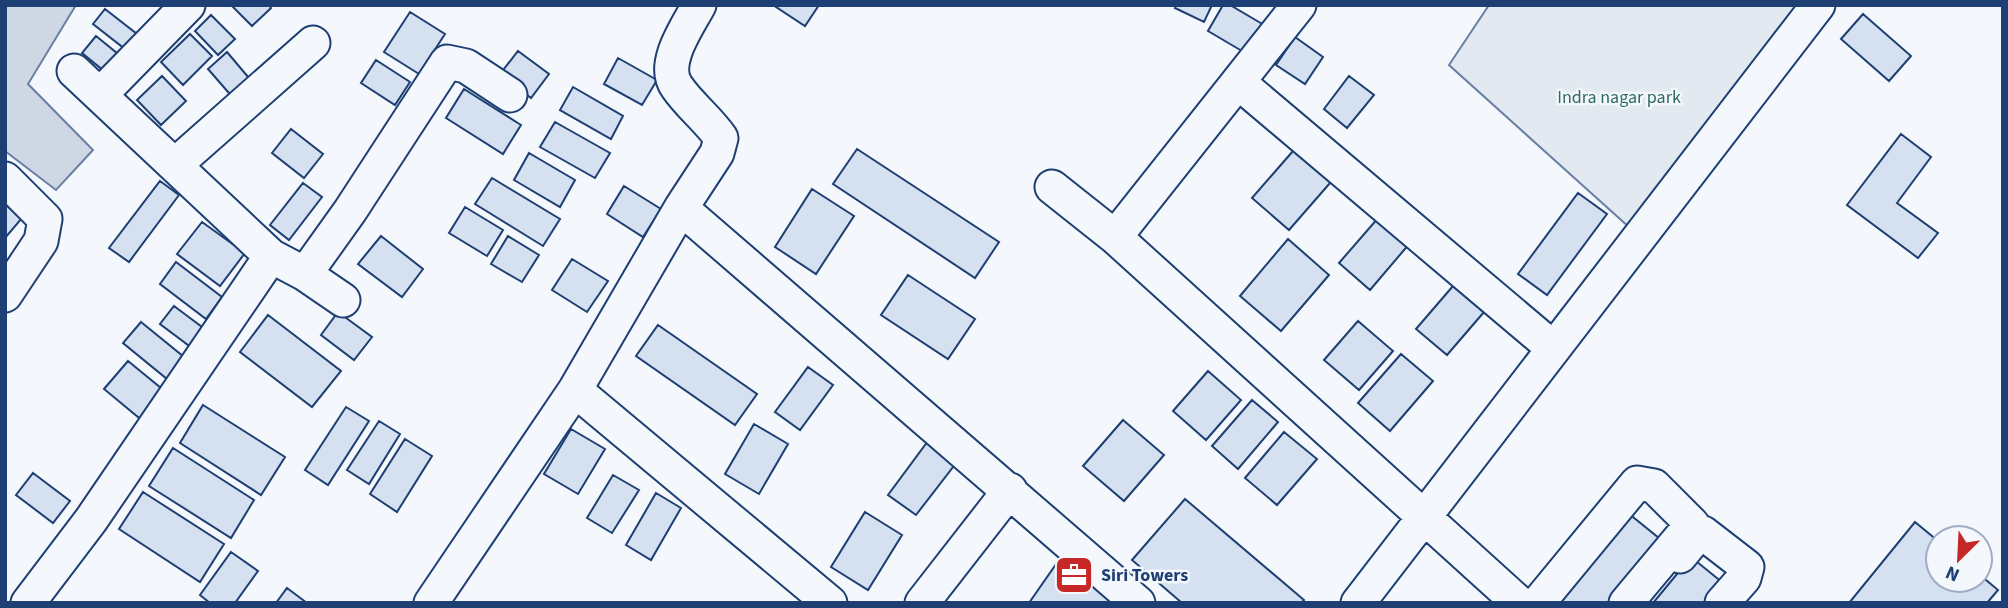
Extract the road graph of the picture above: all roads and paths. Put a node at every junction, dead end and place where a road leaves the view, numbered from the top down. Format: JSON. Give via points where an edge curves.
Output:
{"nodes":[{"id":1,"x":188,"y":5,"type":"edge"},
{"id":2,"x":699,"y":5,"type":"edge"},
{"id":3,"x":1299,"y":5,"type":"edge"},
{"id":4,"x":1818,"y":5,"type":"edge"},
{"id":5,"x":313,"y":43,"type":"dead end"},
{"id":6,"x":74,"y":71,"type":"dead end"},
{"id":7,"x":1238,"y":82,"type":"junction"},
{"id":8,"x":100,"y":94,"type":"junction"},
{"id":9,"x":510,"y":95,"type":"dead end"},
{"id":10,"x":175,"y":165,"type":"junction"},
{"id":11,"x":5,"y":179,"type":"edge"},
{"id":12,"x":1052,"y":187,"type":"dead end"},
{"id":13,"x":681,"y":208,"type":"junction"},
{"id":14,"x":1115,"y":237,"type":"junction"},
{"id":15,"x":271,"y":256,"type":"junction"},
{"id":16,"x":305,"y":274,"type":"junction"},
{"id":17,"x":5,"y":295,"type":"edge"},
{"id":18,"x":343,"y":300,"type":"dead end"},
{"id":19,"x":1553,"y":348,"type":"junction"},
{"id":20,"x":575,"y":390,"type":"junction"},
{"id":21,"x":1010,"y":490,"type":"junction"},
{"id":22,"x":1425,"y":516,"type":"junction"},
{"id":23,"x":28,"y":603,"type":"edge"},
{"id":24,"x":431,"y":603,"type":"edge"},
{"id":25,"x":830,"y":603,"type":"edge"},
{"id":26,"x":922,"y":603,"type":"edge"},
{"id":27,"x":1138,"y":603,"type":"edge"},
{"id":28,"x":1358,"y":603,"type":"edge"},
{"id":29,"x":1519,"y":603,"type":"edge"},
{"id":30,"x":1538,"y":603,"type":"edge"},
{"id":31,"x":1626,"y":603,"type":"edge"},
{"id":32,"x":1640,"y":603,"type":"edge"},
{"id":33,"x":1723,"y":603,"type":"edge"}],
"edges":[{"from":1,"to":8,"type":"street"},
{"from":2,"to":13,"type":"street","via":[[671,65],[675,85],[721,138],[718,153]]},
{"from":3,"to":7,"type":"street"},
{"from":4,"to":19,"type":"street"},
{"from":5,"to":10,"type":"street"},
{"from":6,"to":8,"type":"street"},
{"from":7,"to":14,"type":"street"},
{"from":7,"to":19,"type":"street"},
{"from":8,"to":10,"type":"street"},
{"from":9,"to":16,"type":"street","via":[[466,66],[447,62]]},
{"from":10,"to":15,"type":"street"},
{"from":11,"to":17,"type":"street","via":[[45,219],[41,241]]},
{"from":12,"to":14,"type":"street"},
{"from":13,"to":20,"type":"street"},
{"from":13,"to":21,"type":"street"},
{"from":14,"to":22,"type":"street"},
{"from":15,"to":16,"type":"street"},
{"from":15,"to":23,"type":"street","via":[[91,520]]},
{"from":16,"to":18,"type":"street"},
{"from":19,"to":22,"type":"street"},
{"from":20,"to":24,"type":"street"},
{"from":20,"to":25,"type":"street"},
{"from":21,"to":26,"type":"street"},
{"from":21,"to":27,"type":"street"},
{"from":22,"to":28,"type":"street"},
{"from":22,"to":29,"type":"street"},
{"from":30,"to":31,"type":"street","via":[[1637,483],[1646,483],[1692,524]]},
{"from":32,"to":33,"type":"street","via":[[1703,533],[1747,566],[1744,578]]}]}
